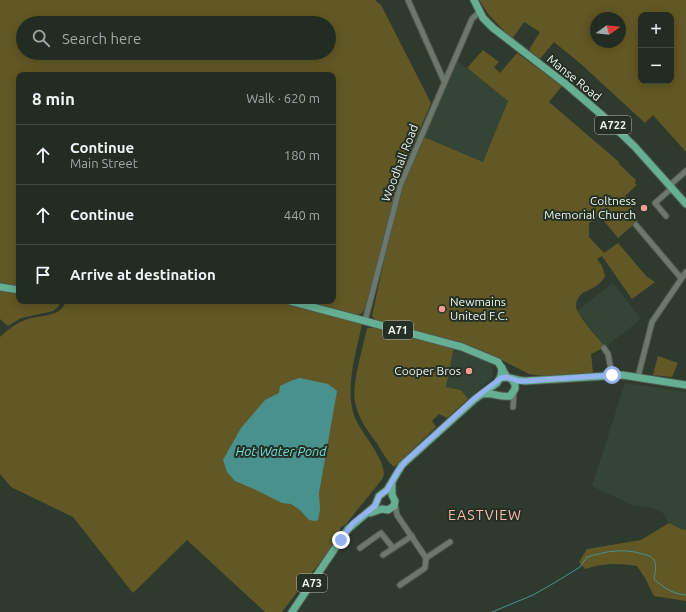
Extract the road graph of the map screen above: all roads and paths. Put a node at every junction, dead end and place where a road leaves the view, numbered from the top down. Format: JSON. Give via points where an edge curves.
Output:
{"nodes":[{"id":1,"x":408,"y":0,"type":"edge"},
{"id":2,"x":474,"y":0,"type":"edge"},
{"id":3,"x":479,"y":12,"type":"junction"},
{"id":4,"x":445,"y":79,"type":"junction"},
{"id":5,"x":686,"y":172,"type":"edge"},
{"id":6,"x":671,"y":186,"type":"junction"},
{"id":7,"x":686,"y":204,"type":"edge"},
{"id":8,"x":666,"y":216,"type":"dead end"},
{"id":9,"x":636,"y":225,"type":"dead end"},
{"id":10,"x":686,"y":272,"type":"edge"},
{"id":11,"x":681,"y":278,"type":"junction"},
{"id":12,"x":0,"y":287,"type":"edge"},
{"id":13,"x":16,"y":290,"type":"edge"},
{"id":14,"x":301,"y":304,"type":"edge"},
{"id":15,"x":365,"y":321,"type":"junction"},
{"id":16,"x":604,"y":348,"type":"dead end"},
{"id":17,"x":502,"y":368,"type":"junction"},
{"id":18,"x":612,"y":375,"type":"junction"},
{"id":19,"x":638,"y":377,"type":"junction"},
{"id":20,"x":509,"y":378,"type":"junction"},
{"id":21,"x":498,"y":381,"type":"junction"},
{"id":22,"x":525,"y":381,"type":"junction"},
{"id":23,"x":686,"y":385,"type":"edge"},
{"id":24,"x":515,"y":391,"type":"junction"},
{"id":25,"x":480,"y":394,"type":"junction"},
{"id":26,"x":501,"y":396,"type":"junction"},
{"id":27,"x":388,"y":494,"type":"junction"},
{"id":28,"x":377,"y":501,"type":"junction"},
{"id":29,"x":395,"y":504,"type":"junction"},
{"id":30,"x":385,"y":510,"type":"junction"},
{"id":31,"x":366,"y":514,"type":"junction"},
{"id":32,"x":397,"y":515,"type":"junction"},
{"id":33,"x":412,"y":536,"type":"junction"},
{"id":34,"x":363,"y":537,"type":"dead end"},
{"id":35,"x":450,"y":542,"type":"dead end"},
{"id":36,"x":367,"y":543,"type":"junction"},
{"id":37,"x":360,"y":548,"type":"dead end"},
{"id":38,"x":393,"y":548,"type":"junction"},
{"id":39,"x":383,"y":555,"type":"dead end"},
{"id":40,"x":426,"y":558,"type":"junction"},
{"id":41,"x":400,"y":585,"type":"dead end"},
{"id":42,"x":292,"y":612,"type":"edge"}],
"edges":[{"from":1,"to":4,"type":"street"},
{"from":2,"to":3,"type":"main road","number":"A722"},
{"from":3,"to":4,"type":"street","name":"Woodhall Road","via":[[472,19]]},
{"from":3,"to":6,"type":"main road","name":"Manse Road","number":"A722","via":[[493,28],[567,85],[621,132]]},
{"from":4,"to":15,"type":"street","name":"Woodhall Road","via":[[400,186]]},
{"from":5,"to":6,"type":"street"},
{"from":6,"to":7,"type":"main road","name":"Manse Road","number":"A722"},
{"from":6,"to":8,"type":"street","via":[[655,203]]},
{"from":9,"to":11,"type":"street"},
{"from":10,"to":11,"type":"street"},
{"from":11,"to":19,"type":"street","via":[[652,322]]},
{"from":12,"to":13,"type":"main road"},
{"from":14,"to":15,"type":"main road","number":"A71"},
{"from":15,"to":17,"type":"main road","number":"A71","via":[[462,347],[498,362]]},
{"from":16,"to":18,"type":"street","via":[[608,354]]},
{"from":17,"to":20,"type":"main road","number":"A71"},
{"from":17,"to":21,"type":"main road"},
{"from":18,"to":19,"type":"main road"},
{"from":18,"to":22,"type":"main road"},
{"from":19,"to":23,"type":"main road"},
{"from":20,"to":21,"type":"main road"},
{"from":20,"to":22,"type":"main road"},
{"from":20,"to":24,"type":"main road","via":[[515,384]]},
{"from":21,"to":25,"type":"main road"},
{"from":21,"to":26,"type":"main road","via":[[496,389]]},
{"from":22,"to":24,"type":"main road"},
{"from":24,"to":26,"type":"main road","via":[[510,396]]},
{"from":24,"to":26,"type":"street","via":[[512,406]]},
{"from":25,"to":26,"type":"main road"},
{"from":25,"to":27,"type":"main road","via":[[405,462],[394,478]]},
{"from":27,"to":28,"type":"main road","via":[[381,495]]},
{"from":27,"to":29,"type":"main road","via":[[395,499]]},
{"from":28,"to":30,"type":"main road","via":[[379,507]]},
{"from":28,"to":31,"type":"main road"},
{"from":29,"to":30,"type":"main road","via":[[393,508]]},
{"from":29,"to":32,"type":"street"},
{"from":30,"to":31,"type":"main road"},
{"from":30,"to":32,"type":"street"},
{"from":31,"to":42,"type":"main road","number":"A73","via":[[353,523]]},
{"from":32,"to":33,"type":"street"},
{"from":33,"to":38,"type":"street"},
{"from":33,"to":40,"type":"street"},
{"from":34,"to":36,"type":"street"},
{"from":35,"to":40,"type":"street"},
{"from":36,"to":37,"type":"street"},
{"from":36,"to":38,"type":"street","via":[[381,533]]},
{"from":38,"to":39,"type":"street"},
{"from":40,"to":41,"type":"street","via":[[425,568]]}]}
